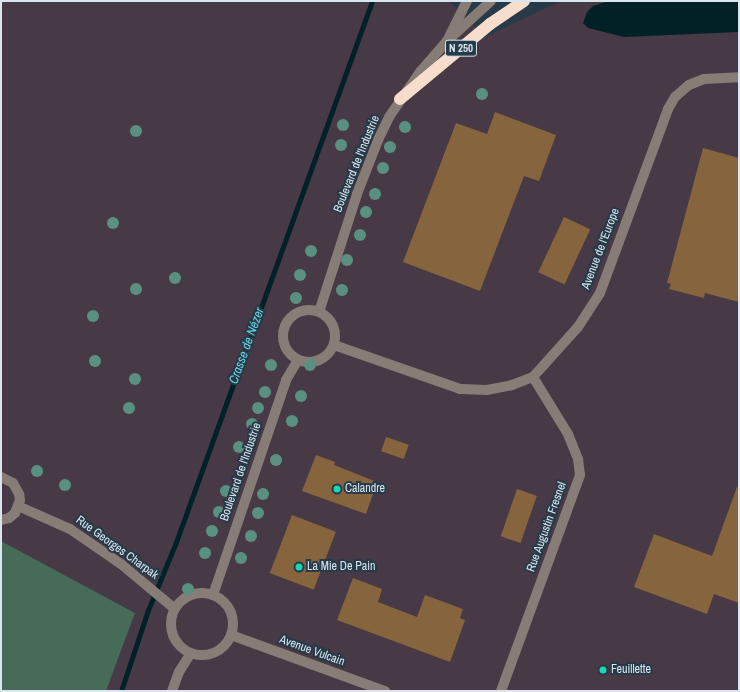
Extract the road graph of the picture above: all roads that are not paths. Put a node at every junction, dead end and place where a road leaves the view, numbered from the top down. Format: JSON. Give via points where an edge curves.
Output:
{"nodes":[{"id":1,"x":467,"y":1,"type":"edge"},
{"id":2,"x":491,"y":1,"type":"edge"},
{"id":3,"x":524,"y":1,"type":"edge"},
{"id":4,"x":447,"y":41,"type":"junction"},
{"id":5,"x":739,"y":77,"type":"edge"},
{"id":6,"x":400,"y":99,"type":"junction"},
{"id":7,"x":319,"y":312,"type":"junction"},
{"id":8,"x":334,"y":345,"type":"junction"},
{"id":9,"x":298,"y":360,"type":"junction"},
{"id":10,"x":533,"y":377,"type":"junction"},
{"id":11,"x":1,"y":477,"type":"edge"},
{"id":12,"x":18,"y":506,"type":"junction"},
{"id":13,"x":1,"y":520,"type":"edge"},
{"id":14,"x":213,"y":595,"type":"junction"},
{"id":15,"x":175,"y":609,"type":"junction"},
{"id":16,"x":231,"y":635,"type":"junction"},
{"id":17,"x":191,"y":653,"type":"junction"},
{"id":18,"x":380,"y":690,"type":"edge"},
{"id":19,"x":172,"y":691,"type":"edge"},
{"id":20,"x":501,"y":691,"type":"edge"}],
"edges":[{"from":1,"to":4,"type":"street","name":"Boulevard de l'Industrie"},
{"from":2,"to":4,"type":"street","name":"Boulevard de l'Industrie"},
{"from":3,"to":6,"type":"highway","number":"N 250","via":[[490,24]]},
{"from":4,"to":6,"type":"street","name":"Boulevard de l'Industrie"},
{"from":5,"to":10,"type":"street","name":"Avenue de l'Europe","via":[[704,79],[689,85],[675,97],[668,109],[600,293],[578,327]]},
{"from":6,"to":7,"type":"street","name":"Boulevard de l'Industrie","via":[[378,140],[357,194]]},
{"from":7,"to":8,"type":"street","via":[[332,322],[336,337]]},
{"from":7,"to":9,"type":"street","via":[[311,309],[302,310],[287,321],[283,338],[285,347]]},
{"from":8,"to":9,"type":"street","via":[[330,353],[319,360]]},
{"from":8,"to":10,"type":"street","name":"Avenue de l'Europe","via":[[460,389],[488,390]]},
{"from":9,"to":14,"type":"street","name":"Boulevard de l'Industrie","via":[[286,380]]},
{"from":10,"to":20,"type":"street","name":"Rue Augustin Fresnel","via":[[568,434],[578,459],[580,475]]},
{"from":11,"to":12,"type":"street","via":[[17,488]]},
{"from":12,"to":13,"type":"street","via":[[9,518]]},
{"from":12,"to":15,"type":"street","name":"Rue Georges Charpak","via":[[70,529],[120,564]]},
{"from":14,"to":15,"type":"street","via":[[196,594],[180,602]]},
{"from":14,"to":16,"type":"street","via":[[228,607],[233,625]]},
{"from":15,"to":17,"type":"street","via":[[172,619],[173,634],[182,648]]},
{"from":16,"to":17,"type":"street","via":[[215,652],[201,655]]},
{"from":16,"to":18,"type":"street","name":"Avenue Vulcain"},
{"from":17,"to":19,"type":"street","via":[[179,672]]}]}
